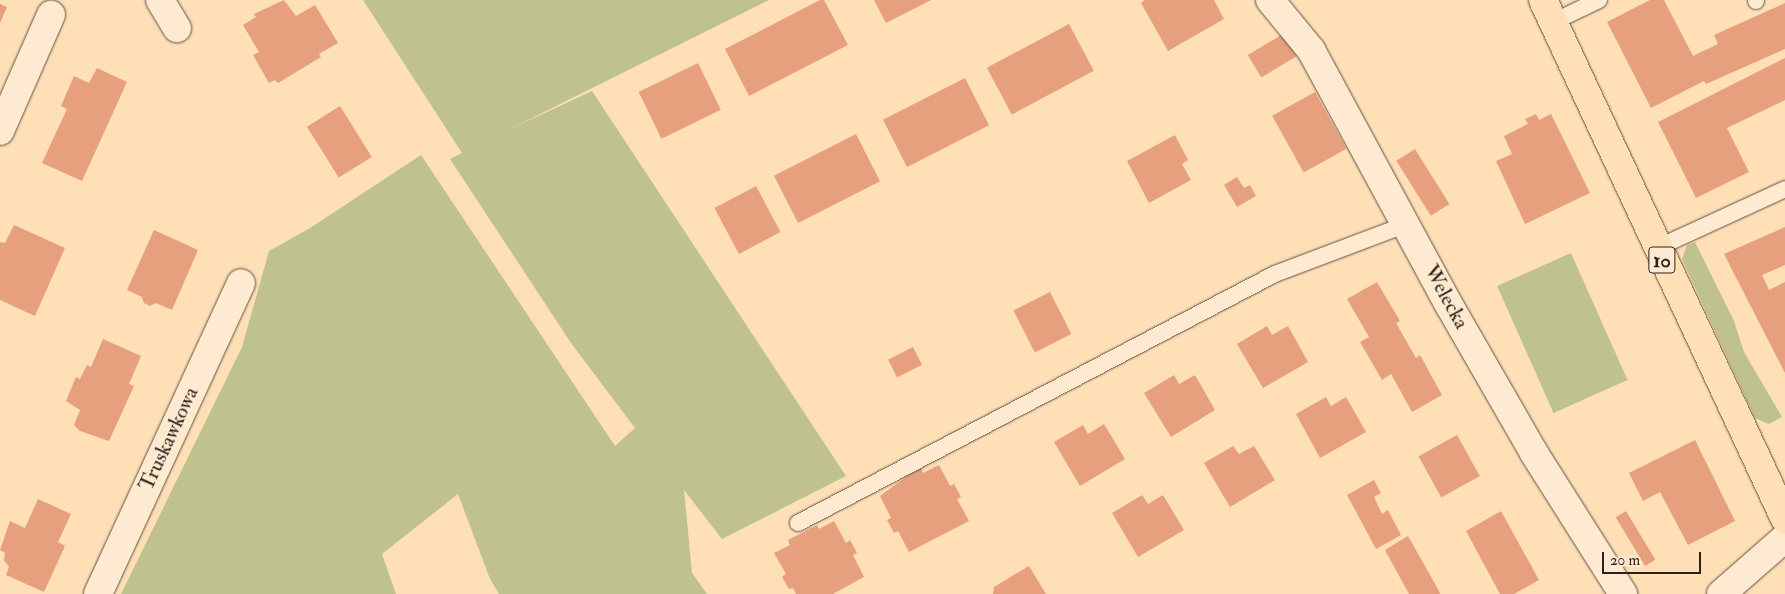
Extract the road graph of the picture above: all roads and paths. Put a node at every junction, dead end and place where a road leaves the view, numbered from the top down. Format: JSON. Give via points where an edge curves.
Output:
{"nodes":[{"id":1,"x":160,"y":0,"type":"edge"},
{"id":2,"x":1270,"y":0,"type":"edge"},
{"id":3,"x":1599,"y":0,"type":"edge"},
{"id":4,"x":1548,"y":11,"type":"edge"},
{"id":5,"x":51,"y":15,"type":"dead end"},
{"id":6,"x":177,"y":28,"type":"dead end"},
{"id":7,"x":0,"y":131,"type":"edge"},
{"id":8,"x":1785,"y":189,"type":"edge"},
{"id":9,"x":1405,"y":224,"type":"junction"},
{"id":10,"x":1657,"y":248,"type":"junction"},
{"id":11,"x":241,"y":283,"type":"dead end"},
{"id":12,"x":1785,"y":519,"type":"edge"},
{"id":13,"x":798,"y":523,"type":"dead end"},
{"id":14,"x":1785,"y":538,"type":"edge"},
{"id":15,"x":98,"y":594,"type":"edge"},
{"id":16,"x":1623,"y":594,"type":"edge"},
{"id":17,"x":1721,"y":594,"type":"edge"}],
"edges":[{"from":1,"to":6,"type":"street"},
{"from":2,"to":9,"type":"street","name":"Welecka","via":[[1311,50]]},
{"from":3,"to":4,"type":"lane"},
{"from":4,"to":10,"type":"main road","number":"10"},
{"from":5,"to":7,"type":"street"},
{"from":8,"to":10,"type":"lane"},
{"from":9,"to":13,"type":"lane","via":[[1274,274]]},
{"from":9,"to":16,"type":"street","name":"Welecka","via":[[1534,453]]},
{"from":10,"to":12,"type":"main road","number":"10"},
{"from":11,"to":15,"type":"street","name":"Truskawkowa"},
{"from":14,"to":17,"type":"street"}]}
